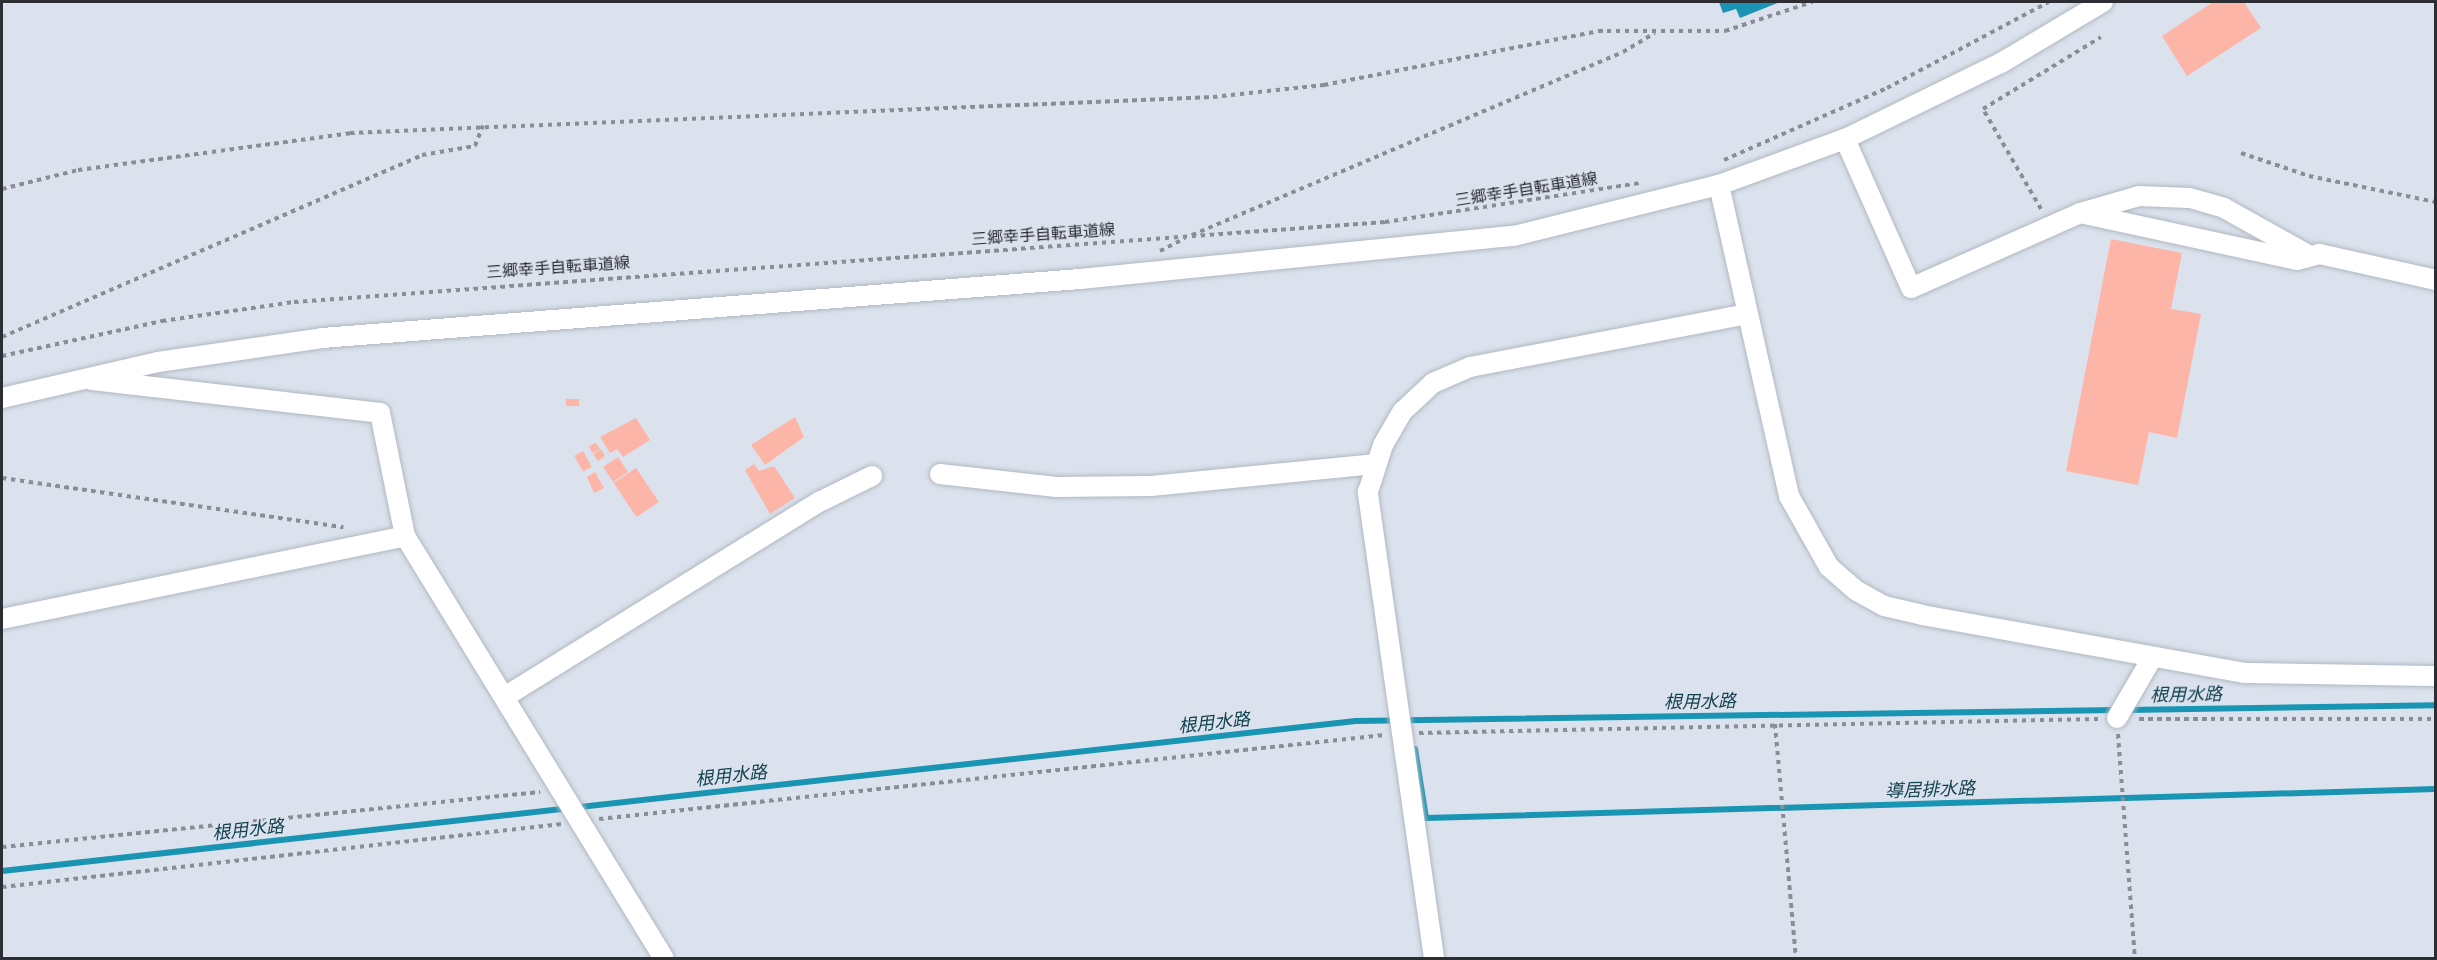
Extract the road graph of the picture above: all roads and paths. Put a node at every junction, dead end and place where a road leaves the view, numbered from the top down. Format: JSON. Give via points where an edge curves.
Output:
{"nodes":[{"id":1,"x":1812,"y":2,"type":"edge"},
{"id":2,"x":2049,"y":2,"type":"edge"},
{"id":3,"x":2103,"y":2,"type":"edge"},
{"id":4,"x":1657,"y":32,"type":"junction"},
{"id":5,"x":2101,"y":38,"type":"dead end"},
{"id":6,"x":483,"y":125,"type":"junction"},
{"id":7,"x":1845,"y":139,"type":"junction"},
{"id":8,"x":2241,"y":153,"type":"dead end"},
{"id":9,"x":1715,"y":164,"type":"dead end"},
{"id":10,"x":1647,"y":182,"type":"dead end"},
{"id":11,"x":1719,"y":185,"type":"junction"},
{"id":12,"x":2,"y":189,"type":"edge"},
{"id":13,"x":2436,"y":202,"type":"edge"},
{"id":14,"x":2080,"y":213,"type":"junction"},
{"id":15,"x":2050,"y":226,"type":"junction"},
{"id":16,"x":1187,"y":237,"type":"junction"},
{"id":17,"x":1148,"y":253,"type":"dead end"},
{"id":18,"x":2308,"y":255,"type":"junction"},
{"id":19,"x":2436,"y":279,"type":"edge"},
{"id":20,"x":1747,"y":314,"type":"junction"},
{"id":21,"x":2,"y":337,"type":"edge"},
{"id":22,"x":2,"y":356,"type":"edge"},
{"id":23,"x":84,"y":379,"type":"junction"},
{"id":24,"x":2,"y":398,"type":"edge"},
{"id":25,"x":1377,"y":464,"type":"junction"},
{"id":26,"x":940,"y":474,"type":"dead end"},
{"id":27,"x":872,"y":476,"type":"dead end"},
{"id":28,"x":2,"y":478,"type":"edge"},
{"id":29,"x":357,"y":529,"type":"dead end"},
{"id":30,"x":405,"y":536,"type":"junction"},
{"id":31,"x":2,"y":619,"type":"edge"},
{"id":32,"x":2152,"y":658,"type":"junction"},
{"id":33,"x":2436,"y":676,"type":"edge"},
{"id":34,"x":506,"y":696,"type":"junction"},
{"id":35,"x":2117,"y":718,"type":"junction"},
{"id":36,"x":2436,"y":719,"type":"edge"},
{"id":37,"x":1775,"y":724,"type":"junction"},
{"id":38,"x":1402,"y":734,"type":"junction"},
{"id":39,"x":561,"y":790,"type":"junction"},
{"id":40,"x":580,"y":821,"type":"junction"},
{"id":41,"x":2,"y":847,"type":"edge"},
{"id":42,"x":2,"y":887,"type":"edge"},
{"id":43,"x":664,"y":958,"type":"edge"},
{"id":44,"x":1434,"y":958,"type":"edge"},
{"id":45,"x":1796,"y":958,"type":"edge"},
{"id":46,"x":2135,"y":958,"type":"edge"}],
"edges":[{"from":1,"to":4,"type":"path","via":[[1725,31]]},
{"from":2,"to":9,"type":"path","via":[[1887,88]]},
{"from":3,"to":7,"type":"street","via":[[2001,63]]},
{"from":4,"to":6,"type":"path","via":[[1598,31],[1324,85],[1214,97]]},
{"from":4,"to":16,"type":"path","via":[[1623,52]]},
{"from":5,"to":15,"type":"path","via":[[1983,109]]},
{"from":6,"to":12,"type":"path","via":[[257,142],[78,170]]},
{"from":6,"to":21,"type":"path","via":[[475,146],[422,155]]},
{"from":7,"to":11,"type":"street"},
{"from":7,"to":15,"type":"street","via":[[1911,288]]},
{"from":8,"to":13,"type":"path","via":[[2309,176]]},
{"from":10,"to":16,"type":"path","name":"三郷幸手自転車道線","via":[[1385,222]]},
{"from":11,"to":20,"type":"street"},
{"from":11,"to":23,"type":"street","via":[[1514,236],[1080,279],[322,338]]},
{"from":14,"to":15,"type":"street"},
{"from":14,"to":18,"type":"street","via":[[2297,260]]},
{"from":14,"to":18,"type":"street","via":[[2139,196],[2190,198],[2224,208]]},
{"from":16,"to":17,"type":"path"},
{"from":16,"to":22,"type":"path","name":"三郷幸手自転車道線","via":[[294,302],[162,321]]},
{"from":18,"to":19,"type":"street"},
{"from":20,"to":25,"type":"street","via":[[1470,366],[1432,383],[1403,411]]},
{"from":20,"to":32,"type":"street","via":[[1789,496],[1829,567],[1857,591],[1884,606],[1922,615]]},
{"from":23,"to":24,"type":"street"},
{"from":23,"to":30,"type":"street","via":[[380,412]]},
{"from":25,"to":26,"type":"street","via":[[1151,486],[1056,487]]},
{"from":25,"to":38,"type":"street","via":[[1368,492]]},
{"from":27,"to":34,"type":"street","via":[[821,501]]},
{"from":28,"to":29,"type":"path"},
{"from":30,"to":31,"type":"street"},
{"from":30,"to":34,"type":"street"},
{"from":32,"to":33,"type":"street","via":[[2244,673]]},
{"from":32,"to":35,"type":"street"},
{"from":34,"to":39,"type":"street"},
{"from":35,"to":36,"type":"path"},
{"from":35,"to":37,"type":"path"},
{"from":35,"to":46,"type":"path"},
{"from":37,"to":38,"type":"path"},
{"from":37,"to":45,"type":"path"},
{"from":38,"to":40,"type":"path"},
{"from":38,"to":44,"type":"street"},
{"from":39,"to":40,"type":"street"},
{"from":39,"to":41,"type":"path"},
{"from":40,"to":42,"type":"path"},
{"from":40,"to":43,"type":"street"}]}
